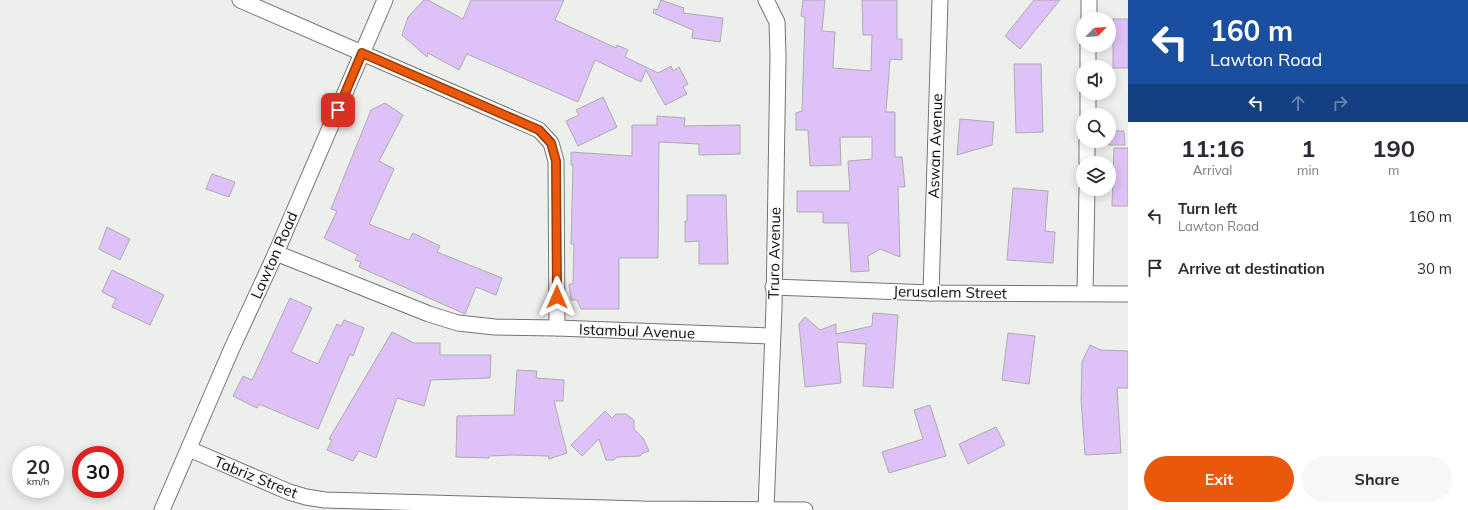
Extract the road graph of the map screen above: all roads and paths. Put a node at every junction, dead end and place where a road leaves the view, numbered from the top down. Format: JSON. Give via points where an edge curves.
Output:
{"nodes":[{"id":1,"x":240,"y":0,"type":"edge"},
{"id":2,"x":385,"y":0,"type":"edge"},
{"id":3,"x":766,"y":0,"type":"edge"},
{"id":4,"x":940,"y":0,"type":"edge"},
{"id":5,"x":1089,"y":0,"type":"edge"},
{"id":6,"x":1089,"y":12,"type":"edge"},
{"id":7,"x":362,"y":53,"type":"junction"},
{"id":8,"x":1086,"y":196,"type":"edge"},
{"id":9,"x":276,"y":253,"type":"junction"},
{"id":10,"x":773,"y":287,"type":"junction"},
{"id":11,"x":931,"y":293,"type":"junction"},
{"id":12,"x":1085,"y":293,"type":"junction"},
{"id":13,"x":1128,"y":294,"type":"edge"},
{"id":14,"x":556,"y":328,"type":"junction"},
{"id":15,"x":771,"y":336,"type":"junction"},
{"id":16,"x":188,"y":450,"type":"junction"},
{"id":17,"x":443,"y":506,"type":"edge"},
{"id":18,"x":643,"y":509,"type":"edge"},
{"id":19,"x":766,"y":509,"type":"junction"},
{"id":20,"x":162,"y":510,"type":"edge"},
{"id":21,"x":805,"y":510,"type":"edge"}],
"edges":[{"from":1,"to":7,"type":"street"},
{"from":2,"to":7,"type":"street","name":"Lawton Road"},
{"from":3,"to":10,"type":"street","name":"Truro Avenue","via":[[777,22],[778,56]]},
{"from":4,"to":11,"type":"street","name":"Aswan Avenue"},
{"from":5,"to":6,"type":"street"},
{"from":7,"to":9,"type":"street","name":"Lawton Road"},
{"from":7,"to":14,"type":"street","via":[[533,127],[551,143],[556,161]]},
{"from":8,"to":12,"type":"street"},
{"from":9,"to":14,"type":"street","name":"Istambul Avenue","via":[[429,314],[458,323],[495,327]]},
{"from":9,"to":16,"type":"street","name":"Lawton Road"},
{"from":10,"to":11,"type":"street","name":"Jerusalem Street"},
{"from":10,"to":15,"type":"street","name":"Truro Avenue"},
{"from":11,"to":12,"type":"street","name":"Jerusalem Street"},
{"from":12,"to":13,"type":"street","name":"Jerusalem Street"},
{"from":14,"to":15,"type":"street","name":"Istambul Avenue"},
{"from":15,"to":19,"type":"street","name":"Truro Avenue"},
{"from":16,"to":17,"type":"street","name":"Tabriz Street","via":[[306,497]]},
{"from":16,"to":20,"type":"street","name":"Lawton Road"},
{"from":17,"to":18,"type":"street","name":"Tabriz Street"},
{"from":18,"to":19,"type":"street","name":"Tabriz Street"},
{"from":19,"to":21,"type":"street","name":"Tabriz Street"}]}
